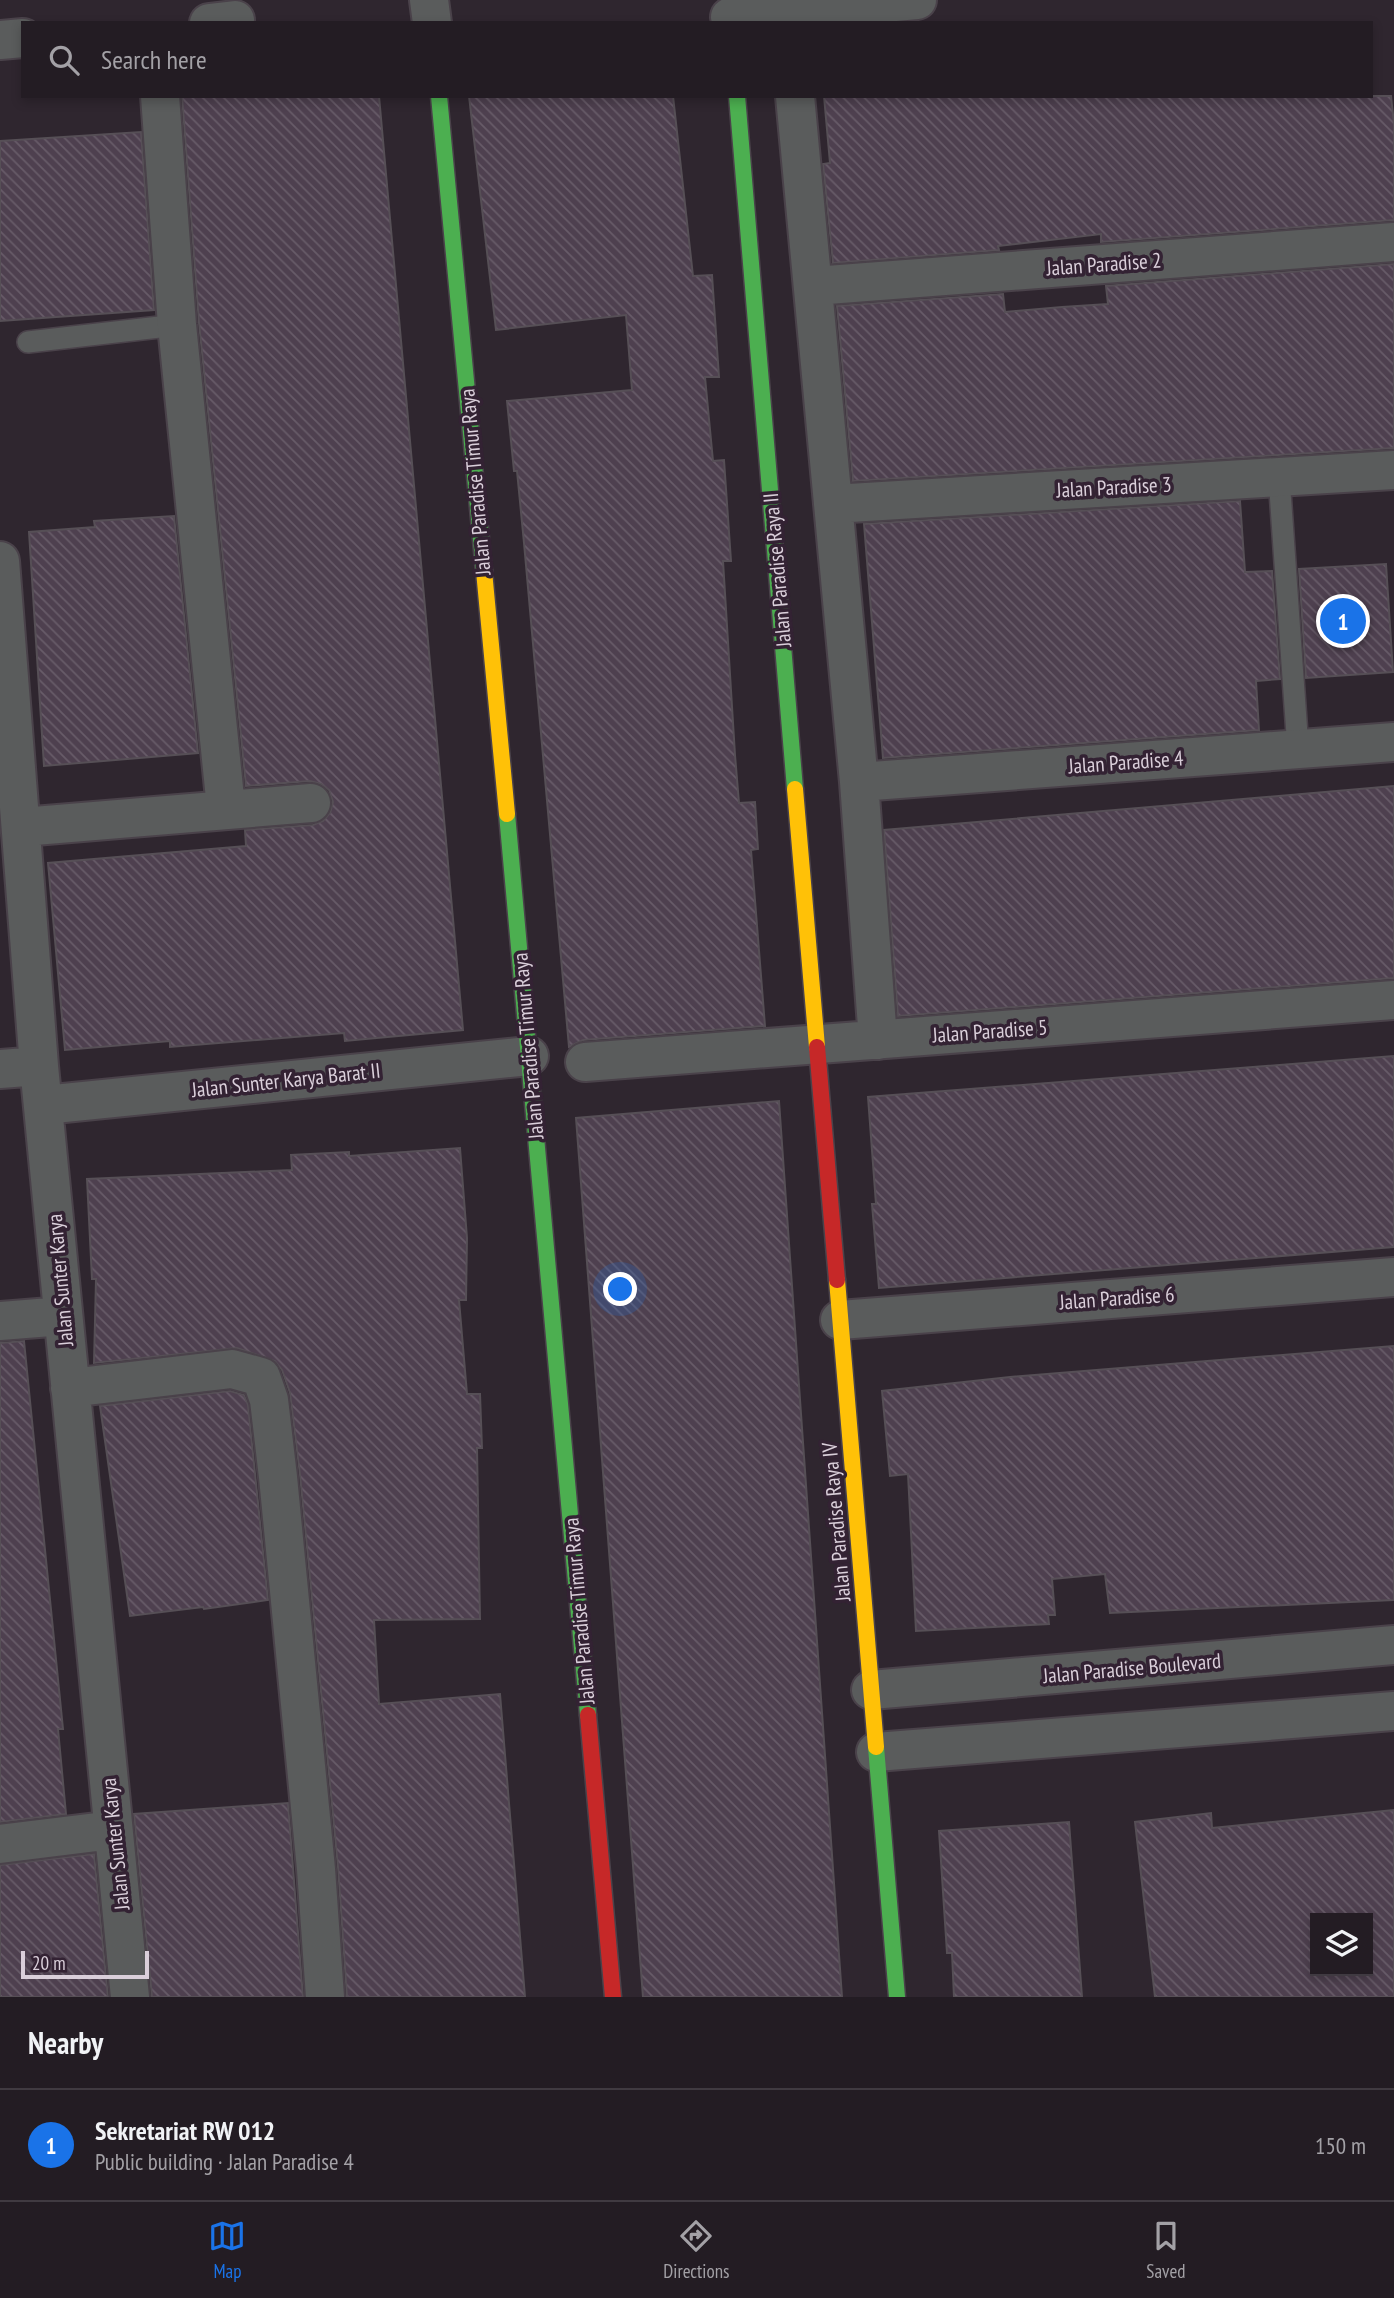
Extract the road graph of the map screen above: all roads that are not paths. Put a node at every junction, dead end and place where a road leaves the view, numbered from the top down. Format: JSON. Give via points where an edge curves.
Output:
{"nodes":[{"id":1,"x":429,"y":0,"type":"edge"},
{"id":2,"x":917,"y":0,"type":"edge"},
{"id":3,"x":730,"y":13,"type":"edge"},
{"id":4,"x":788,"y":17,"type":"edge"},
{"id":5,"x":432,"y":21,"type":"edge"},
{"id":6,"x":21,"y":38,"type":"edge"},
{"id":7,"x":0,"y":40,"type":"edge"},
{"id":8,"x":160,"y":98,"type":"edge"},
{"id":9,"x":439,"y":98,"type":"edge"},
{"id":10,"x":737,"y":98,"type":"edge"},
{"id":11,"x":795,"y":98,"type":"edge"},
{"id":12,"x":1394,"y":242,"type":"edge"},
{"id":13,"x":814,"y":286,"type":"junction"},
{"id":14,"x":177,"y":325,"type":"junction"},
{"id":15,"x":28,"y":342,"type":"dead end"},
{"id":16,"x":1394,"y":470,"type":"edge"},
{"id":17,"x":1279,"y":477,"type":"junction"},
{"id":18,"x":833,"y":504,"type":"junction"},
{"id":19,"x":0,"y":561,"type":"edge"},
{"id":20,"x":1394,"y":742,"type":"edge"},
{"id":21,"x":1297,"y":749,"type":"junction"},
{"id":22,"x":859,"y":782,"type":"junction"},
{"id":23,"x":311,"y":803,"type":"dead end"},
{"id":24,"x":226,"y":808,"type":"junction"},
{"id":25,"x":14,"y":817,"type":"edge"},
{"id":26,"x":1394,"y":1000,"type":"edge"},
{"id":27,"x":878,"y":1040,"type":"junction"},
{"id":28,"x":817,"y":1044,"type":"junction"},
{"id":29,"x":529,"y":1056,"type":"junction"},
{"id":30,"x":585,"y":1062,"type":"dead end"},
{"id":31,"x":39,"y":1066,"type":"junction"},
{"id":32,"x":0,"y":1069,"type":"edge"},
{"id":33,"x":44,"y":1105,"type":"junction"},
{"id":34,"x":1394,"y":1277,"type":"edge"},
{"id":35,"x":63,"y":1316,"type":"junction"},
{"id":36,"x":840,"y":1320,"type":"junction"},
{"id":37,"x":0,"y":1321,"type":"edge"},
{"id":38,"x":70,"y":1388,"type":"junction"},
{"id":39,"x":1394,"y":1645,"type":"edge"},
{"id":40,"x":871,"y":1690,"type":"junction"},
{"id":41,"x":1394,"y":1712,"type":"edge"},
{"id":42,"x":876,"y":1752,"type":"junction"},
{"id":43,"x":114,"y":1830,"type":"junction"},
{"id":44,"x":0,"y":1844,"type":"edge"},
{"id":45,"x":130,"y":1997,"type":"edge"},
{"id":46,"x":325,"y":1997,"type":"edge"},
{"id":47,"x":613,"y":1997,"type":"edge"},
{"id":48,"x":897,"y":1997,"type":"edge"}],
"edges":[{"from":1,"to":5,"type":"street"},
{"from":2,"to":4,"type":"street"},
{"from":3,"to":4,"type":"street"},
{"from":6,"to":7,"type":"street"},
{"from":8,"to":14,"type":"street"},
{"from":9,"to":29,"type":"street","name":"Jalan Paradise Timur Raya"},
{"from":10,"to":28,"type":"street","name":"Jalan Paradise Raya II"},
{"from":11,"to":13,"type":"street"},
{"from":12,"to":13,"type":"street","name":"Jalan Paradise 2"},
{"from":13,"to":18,"type":"street"},
{"from":14,"to":15,"type":"lane"},
{"from":14,"to":24,"type":"street"},
{"from":16,"to":17,"type":"street","name":"Jalan Paradise 3"},
{"from":17,"to":18,"type":"street","name":"Jalan Paradise 3"},
{"from":17,"to":21,"type":"lane"},
{"from":18,"to":22,"type":"street"},
{"from":19,"to":25,"type":"street","name":"Jalan Sunter Karya"},
{"from":20,"to":21,"type":"street","name":"Jalan Paradise 4"},
{"from":21,"to":22,"type":"street","name":"Jalan Paradise 4"},
{"from":22,"to":27,"type":"street"},
{"from":23,"to":24,"type":"street"},
{"from":24,"to":25,"type":"street"},
{"from":25,"to":31,"type":"street","name":"Jalan Sunter Karya"},
{"from":26,"to":27,"type":"street","name":"Jalan Paradise 5"},
{"from":27,"to":28,"type":"street","name":"Jalan Paradise 5"},
{"from":28,"to":30,"type":"street","name":"Jalan Paradise 5"},
{"from":28,"to":36,"type":"street","name":"Jalan Paradise Raya IV"},
{"from":29,"to":33,"type":"street","name":"Jalan Sunter Karya Barat II"},
{"from":29,"to":47,"type":"street","name":"Jalan Paradise Timur Raya"},
{"from":31,"to":32,"type":"street"},
{"from":31,"to":33,"type":"street","name":"Jalan Sunter Karya"},
{"from":33,"to":35,"type":"street","name":"Jalan Sunter Karya"},
{"from":34,"to":36,"type":"street","name":"Jalan Paradise 6"},
{"from":35,"to":37,"type":"street"},
{"from":35,"to":38,"type":"street","name":"Jalan Sunter Karya"},
{"from":36,"to":40,"type":"street","name":"Jalan Paradise Raya IV"},
{"from":38,"to":43,"type":"street","name":"Jalan Sunter Karya"},
{"from":38,"to":46,"type":"street","via":[[232,1369],[261,1377],[269,1399],[278,1477]]},
{"from":39,"to":40,"type":"street","name":"Jalan Paradise Boulevard"},
{"from":40,"to":42,"type":"street","name":"Jalan Paradise Raya IV"},
{"from":41,"to":42,"type":"street"},
{"from":42,"to":48,"type":"street","name":"Jalan Paradise Raya IV"},
{"from":43,"to":44,"type":"street"},
{"from":43,"to":45,"type":"street","name":"Jalan Sunter Karya"}]}
